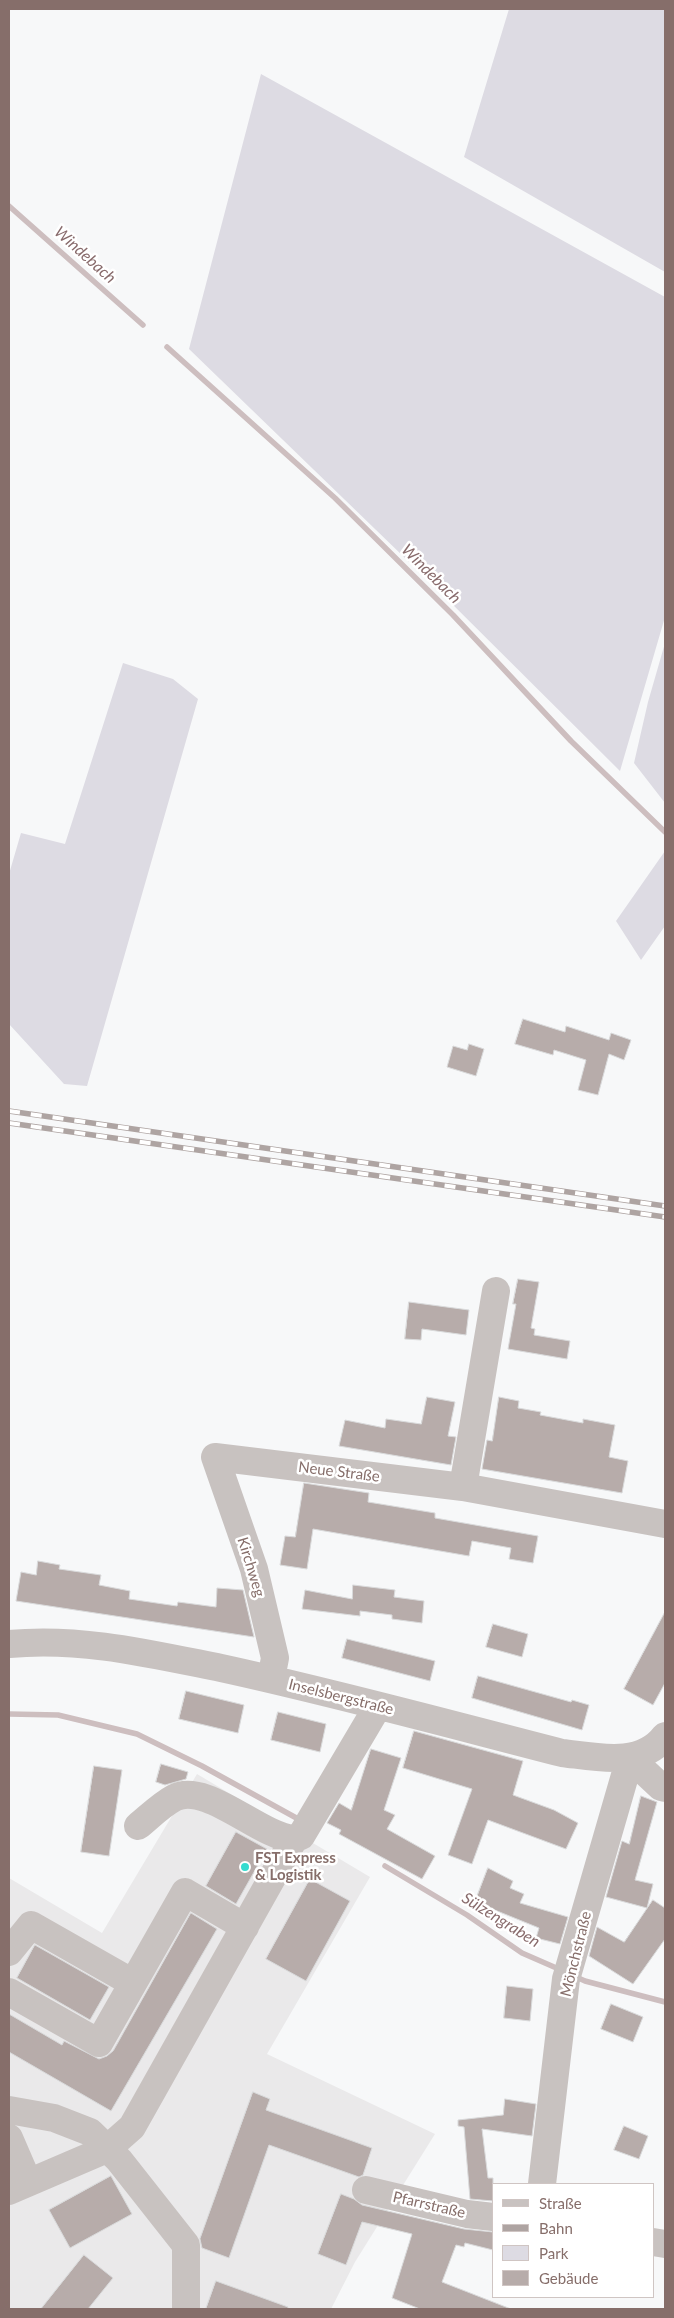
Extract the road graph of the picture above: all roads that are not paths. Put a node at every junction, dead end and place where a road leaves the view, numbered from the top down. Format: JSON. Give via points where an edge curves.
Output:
{"nodes":[{"id":1,"x":496,"y":1291,"type":"dead end"},
{"id":2,"x":215,"y":1457,"type":"joint"},
{"id":3,"x":463,"y":1486,"type":"junction"},
{"id":4,"x":665,"y":1524,"type":"edge"},
{"id":5,"x":9,"y":1644,"type":"edge"},
{"id":6,"x":271,"y":1679,"type":"junction"},
{"id":7,"x":378,"y":1706,"type":"junction"},
{"id":8,"x":665,"y":1736,"type":"edge"},
{"id":9,"x":630,"y":1758,"type":"junction"},
{"id":10,"x":665,"y":1788,"type":"edge"},
{"id":11,"x":138,"y":1826,"type":"dead end"},
{"id":12,"x":294,"y":1840,"type":"junction"},
{"id":13,"x":245,"y":1927,"type":"junction"},
{"id":14,"x":9,"y":1952,"type":"edge"},
{"id":15,"x":133,"y":1983,"type":"junction"},
{"id":16,"x":9,"y":1992,"type":"edge"},
{"id":17,"x":9,"y":2110,"type":"edge"},
{"id":18,"x":9,"y":2138,"type":"edge"},
{"id":19,"x":107,"y":2149,"type":"junction"},
{"id":20,"x":542,"y":2183,"type":"edge"},
{"id":21,"x":18,"y":2186,"type":"edge"},
{"id":22,"x":366,"y":2190,"type":"dead end"},
{"id":23,"x":492,"y":2216,"type":"edge"},
{"id":24,"x":186,"y":2309,"type":"edge"}],
"edges":[{"from":1,"to":3,"type":"street"},
{"from":2,"to":3,"type":"street","name":"Neue Straße"},
{"from":2,"to":6,"type":"street","name":"Kirchweg","via":[[254,1569],[276,1658]]},
{"from":3,"to":4,"type":"street","name":"Neue Straße"},
{"from":5,"to":6,"type":"street","name":"Inselsbergstraße","via":[[40,1641],[92,1644]]},
{"from":6,"to":7,"type":"street","name":"Inselsbergstraße"},
{"from":7,"to":9,"type":"street","name":"Inselsbergstraße","via":[[562,1753]]},
{"from":7,"to":12,"type":"street","via":[[300,1836]]},
{"from":8,"to":9,"type":"street","name":"Inselsbergstraße","via":[[643,1754]]},
{"from":9,"to":10,"type":"street"},
{"from":9,"to":20,"type":"street","name":"Mönchstraße","via":[[568,1975]]},
{"from":11,"to":12,"type":"street","via":[[175,1797],[197,1796]]},
{"from":12,"to":13,"type":"street"},
{"from":13,"to":15,"type":"street","via":[[185,1892]]},
{"from":13,"to":19,"type":"street","via":[[132,2127]]},
{"from":14,"to":15,"type":"street","via":[[31,1925]]},
{"from":15,"to":16,"type":"street","via":[[99,2043]]},
{"from":17,"to":19,"type":"street","via":[[54,2118],[90,2132]]},
{"from":18,"to":21,"type":"street"},
{"from":19,"to":21,"type":"street"},
{"from":19,"to":24,"type":"street","via":[[120,2160],[186,2245]]},
{"from":22,"to":23,"type":"street","name":"Pfarrstraße","via":[[467,2214]]}]}
